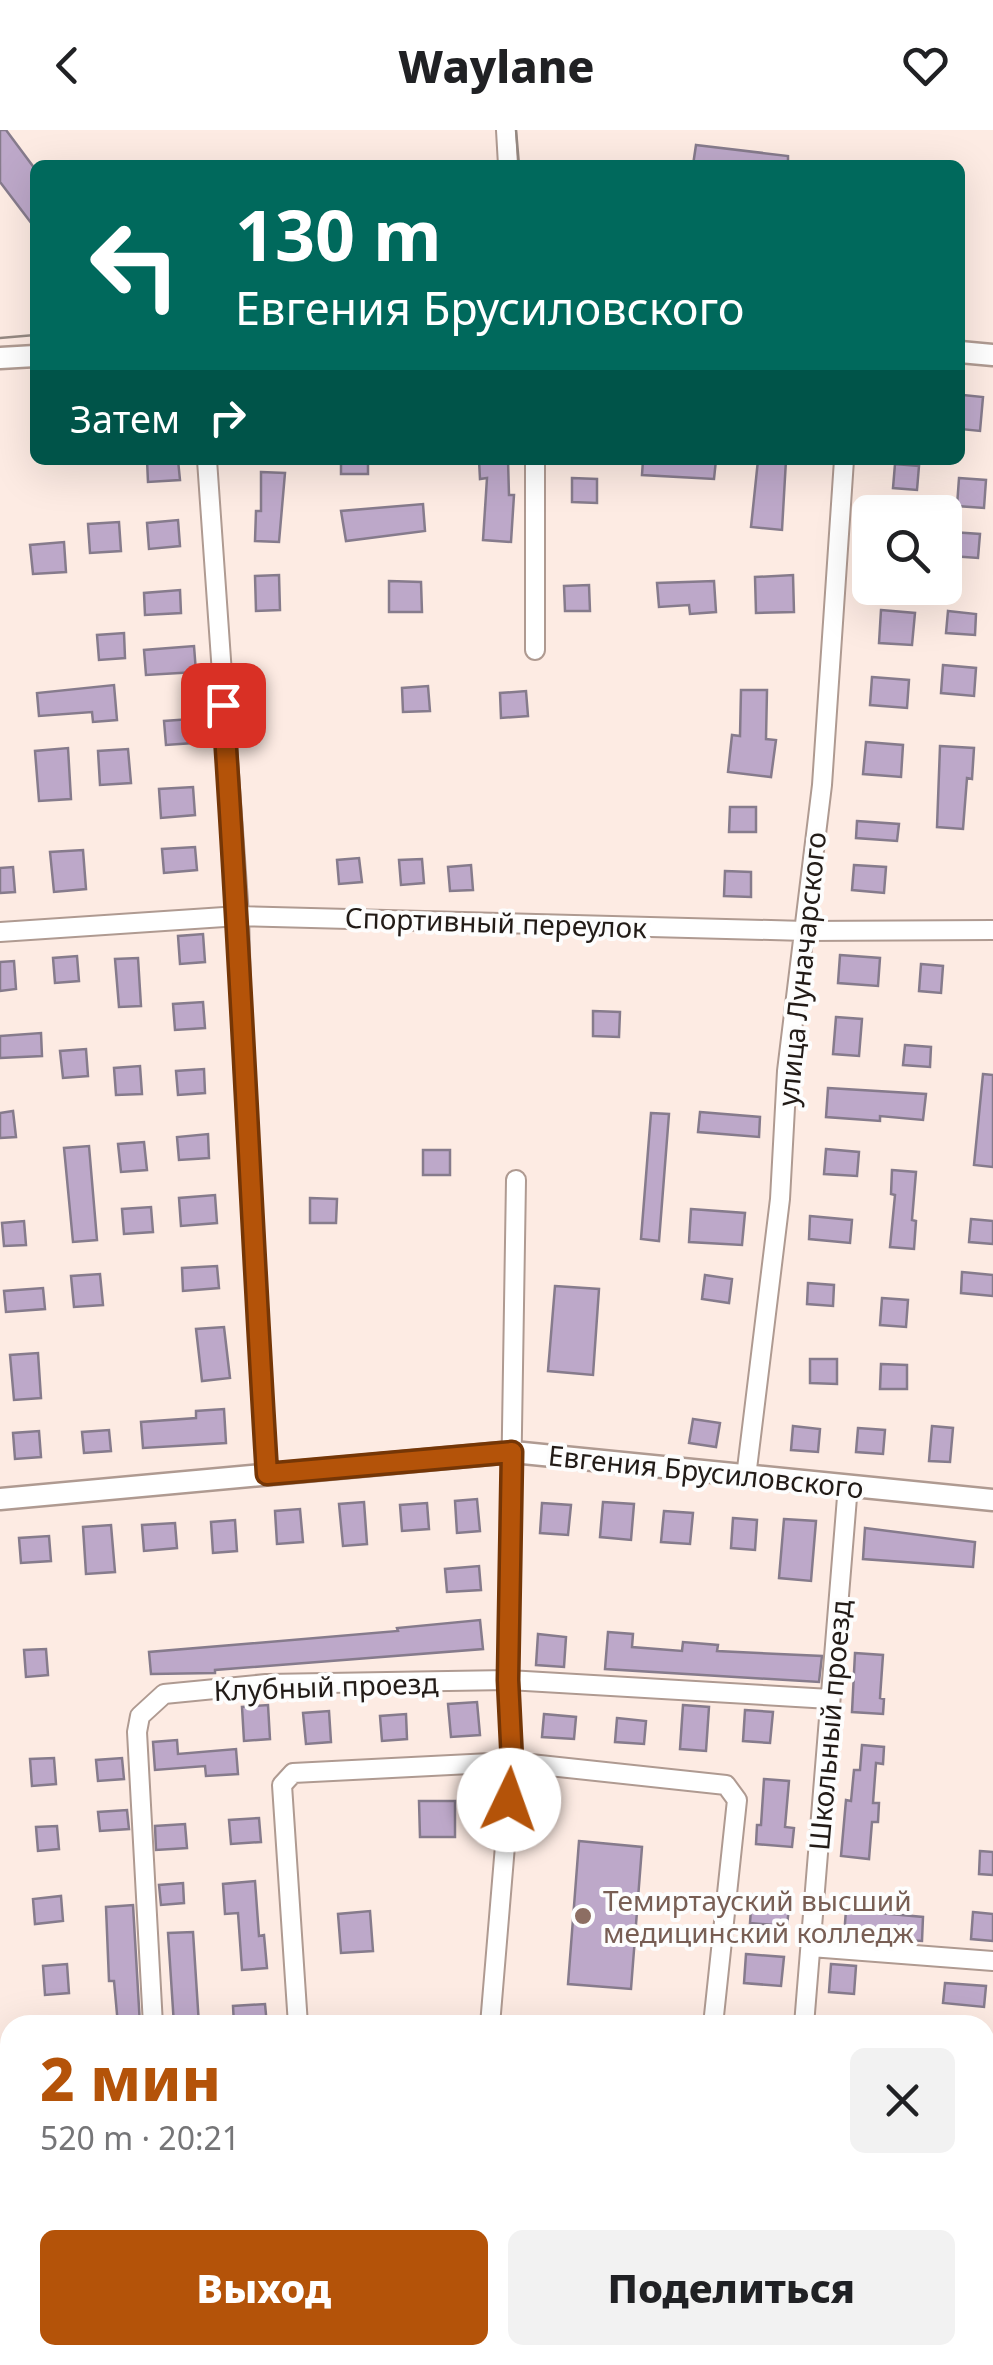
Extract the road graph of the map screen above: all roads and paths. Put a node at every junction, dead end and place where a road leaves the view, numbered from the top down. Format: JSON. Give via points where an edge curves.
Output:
{"nodes":[{"id":1,"x":506,"y":130,"type":"edge"},
{"id":2,"x":508,"y":160,"type":"edge"},
{"id":3,"x":965,"y":352,"type":"edge"},
{"id":4,"x":993,"y":355,"type":"edge"},
{"id":5,"x":30,"y":356,"type":"edge"},
{"id":6,"x":0,"y":358,"type":"edge"},
{"id":7,"x":208,"y":465,"type":"edge"},
{"id":8,"x":534,"y":465,"type":"edge"},
{"id":9,"x":844,"y":465,"type":"edge"},
{"id":10,"x":535,"y":650,"type":"dead end"},
{"id":11,"x":239,"y":916,"type":"junction"},
{"id":12,"x":993,"y":930,"type":"edge"},
{"id":13,"x":806,"y":931,"type":"junction"},
{"id":14,"x":0,"y":932,"type":"edge"},
{"id":15,"x":516,"y":1180,"type":"dead end"},
{"id":16,"x":512,"y":1452,"type":"junction"},
{"id":17,"x":267,"y":1474,"type":"junction"},
{"id":18,"x":746,"y":1476,"type":"junction"},
{"id":19,"x":848,"y":1485,"type":"junction"},
{"id":20,"x":0,"y":1499,"type":"edge"},
{"id":21,"x":993,"y":1500,"type":"edge"},
{"id":22,"x":508,"y":1680,"type":"junction"},
{"id":23,"x":830,"y":1699,"type":"junction"},
{"id":24,"x":512,"y":1762,"type":"junction"},
{"id":25,"x":811,"y":1947,"type":"junction"},
{"id":26,"x":993,"y":1960,"type":"edge"},
{"id":27,"x":153,"y":2015,"type":"edge"},
{"id":28,"x":297,"y":2015,"type":"edge"},
{"id":29,"x":491,"y":2015,"type":"edge"},
{"id":30,"x":714,"y":2015,"type":"edge"},
{"id":31,"x":805,"y":2015,"type":"edge"}],
"edges":[{"from":1,"to":2,"type":"street"},
{"from":3,"to":4,"type":"street"},
{"from":5,"to":6,"type":"street"},
{"from":7,"to":11,"type":"street"},
{"from":8,"to":10,"type":"street"},
{"from":9,"to":13,"type":"street","name":"улица Луначарского"},
{"from":11,"to":13,"type":"street","name":"Спортивный переулок"},
{"from":11,"to":14,"type":"street","name":"Спортивный переулок"},
{"from":11,"to":17,"type":"street"},
{"from":12,"to":13,"type":"street","name":"Спортивный переулок"},
{"from":13,"to":18,"type":"street","name":"улица Луначарского"},
{"from":15,"to":16,"type":"street"},
{"from":16,"to":17,"type":"street","name":"Евгения Брусиловского"},
{"from":16,"to":18,"type":"street","name":"Евгения Брусиловского"},
{"from":16,"to":22,"type":"street"},
{"from":17,"to":20,"type":"street","name":"Евгения Брусиловского"},
{"from":18,"to":19,"type":"street","name":"Евгения Брусиловского"},
{"from":19,"to":21,"type":"street","name":"Евгения Брусиловского"},
{"from":19,"to":23,"type":"street","name":"Школьный проезд"},
{"from":22,"to":23,"type":"street","name":"Клубный проезд"},
{"from":22,"to":24,"type":"street"},
{"from":22,"to":27,"type":"street","name":"Клубный проезд","via":[[266,1684],[164,1694],[150,1704],[137,1732]]},
{"from":23,"to":25,"type":"street","name":"Школьный проезд"},
{"from":24,"to":28,"type":"street","via":[[293,1773],[282,1785]]},
{"from":24,"to":29,"type":"street"},
{"from":24,"to":30,"type":"street","via":[[726,1786],[737,1800]]},
{"from":25,"to":26,"type":"street"},
{"from":25,"to":31,"type":"street","name":"Школьный проезд"}]}
